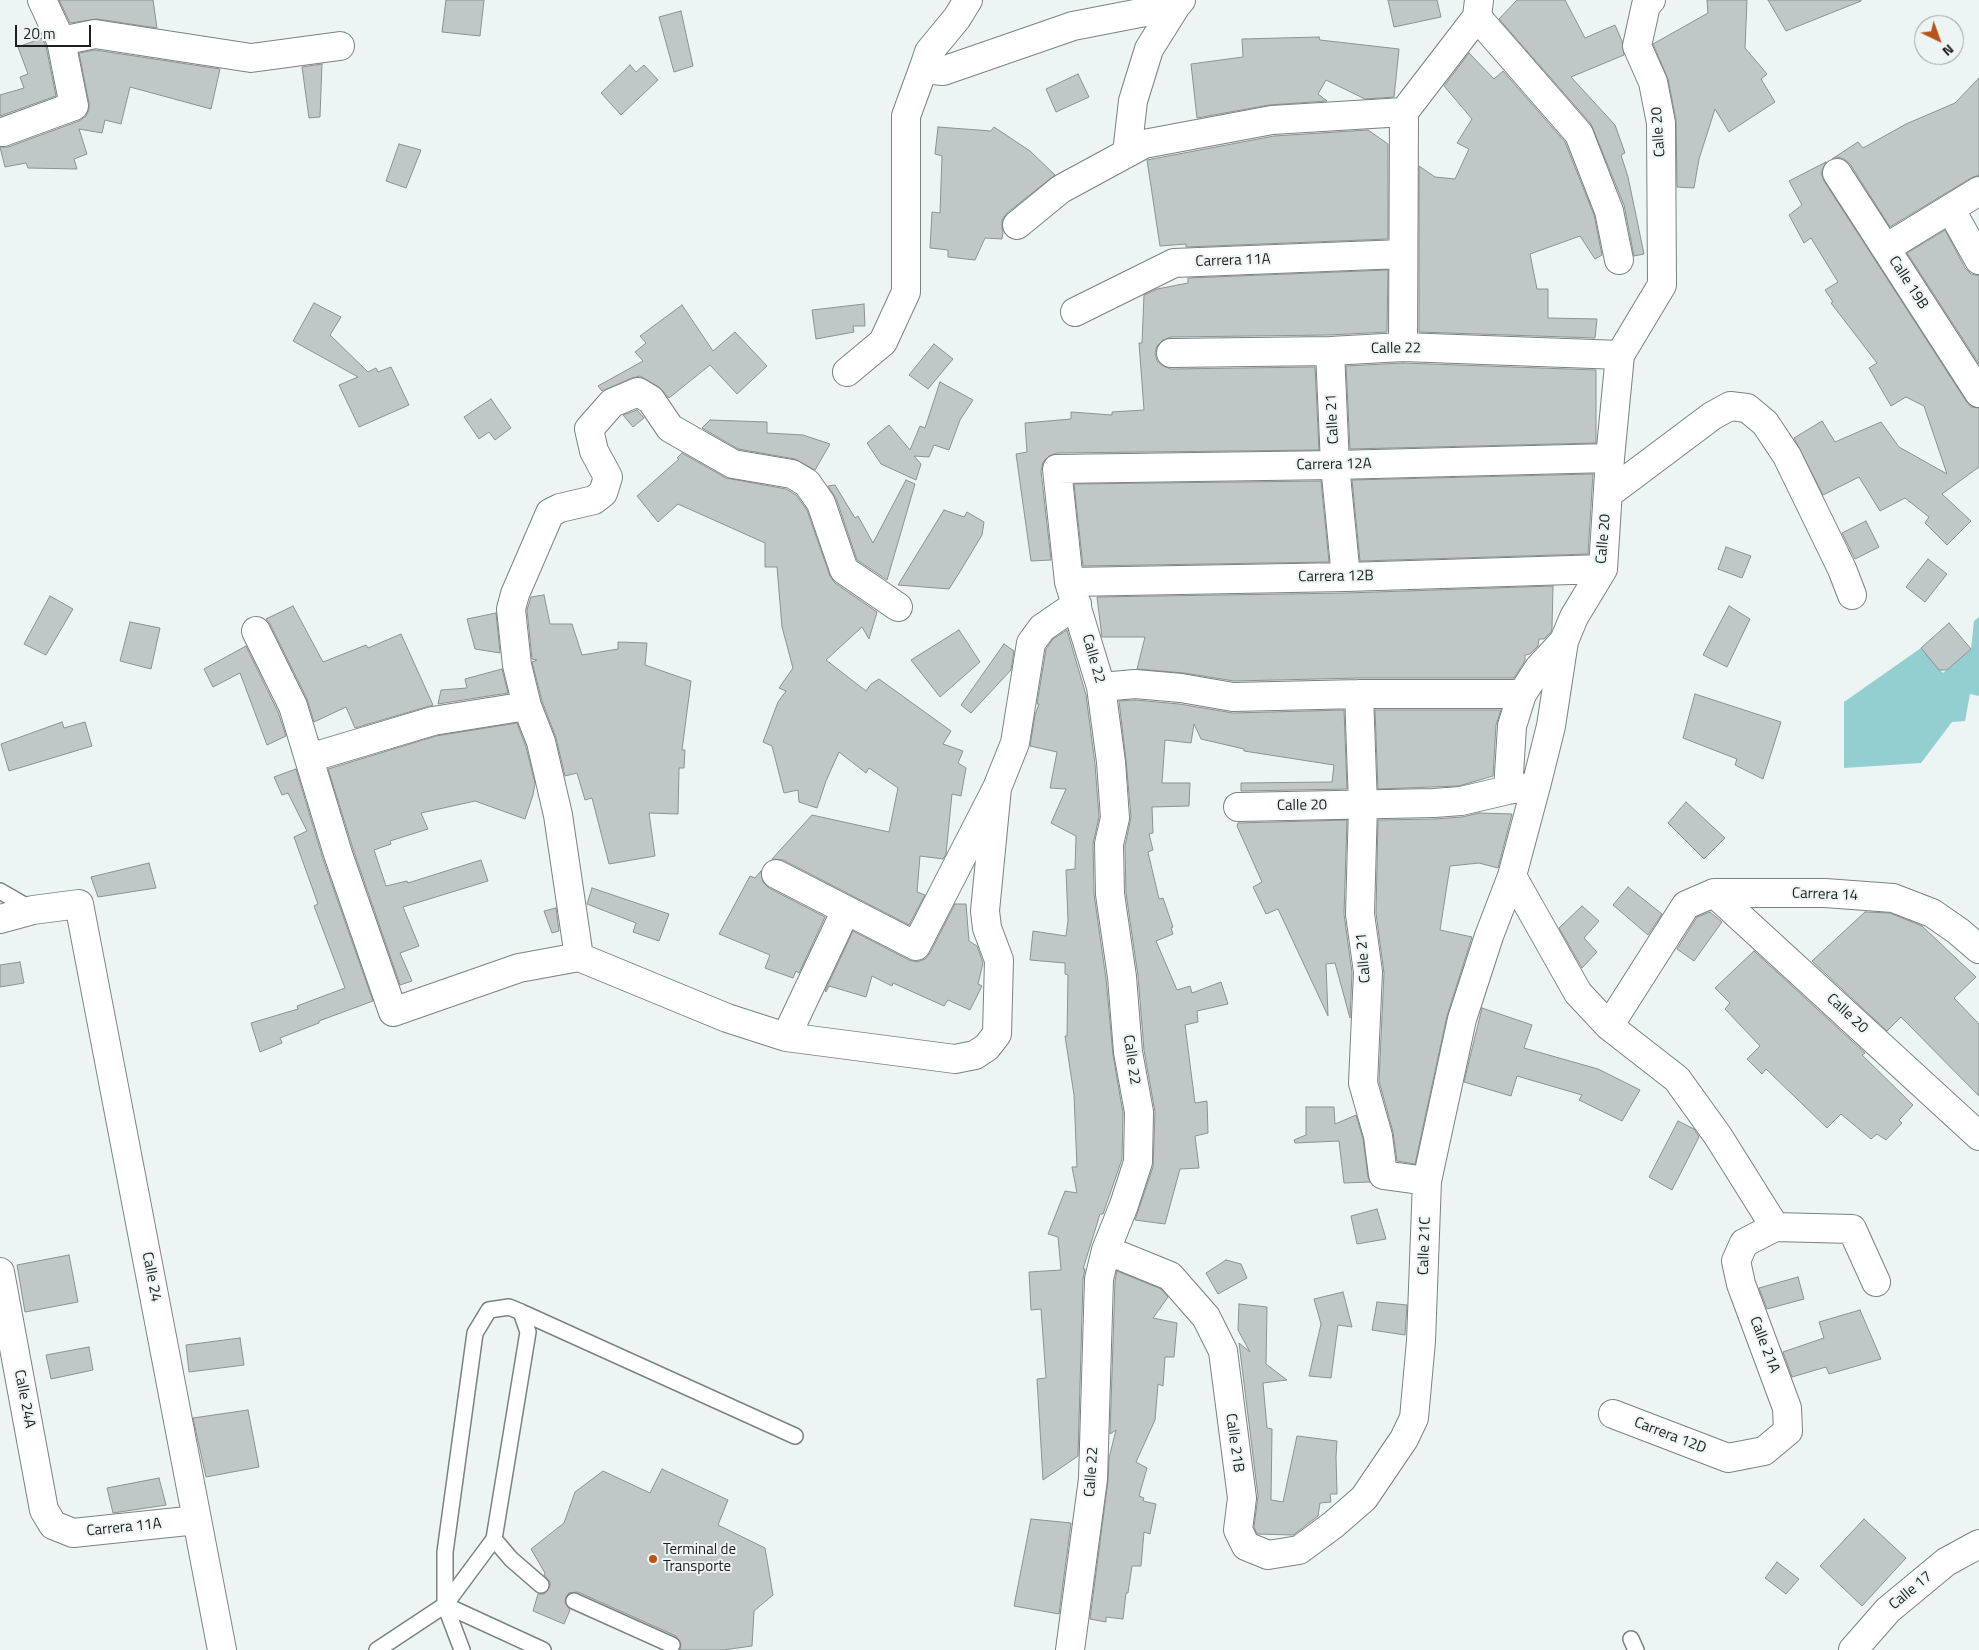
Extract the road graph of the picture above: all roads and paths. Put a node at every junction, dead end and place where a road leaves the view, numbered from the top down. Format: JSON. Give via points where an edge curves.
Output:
{"nodes":[{"id":1,"x":42,"y":0,"type":"edge"},
{"id":2,"x":968,"y":0,"type":"edge"},
{"id":3,"x":1651,"y":0,"type":"edge"},
{"id":4,"x":1179,"y":3,"type":"edge"},
{"id":5,"x":1478,"y":9,"type":"edge"},
{"id":6,"x":61,"y":41,"type":"junction"},
{"id":7,"x":340,"y":46,"type":"dead end"},
{"id":8,"x":925,"y":64,"type":"junction"},
{"id":9,"x":1404,"y":112,"type":"junction"},
{"id":10,"x":3,"y":132,"type":"dead end"},
{"id":11,"x":1127,"y":152,"type":"junction"},
{"id":12,"x":1837,"y":173,"type":"dead end"},
{"id":13,"x":1979,"y":191,"type":"edge"},
{"id":14,"x":1951,"y":210,"type":"junction"},
{"id":15,"x":1017,"y":225,"type":"dead end"},
{"id":16,"x":1886,"y":248,"type":"junction"},
{"id":17,"x":1402,"y":254,"type":"junction"},
{"id":18,"x":1619,"y":260,"type":"dead end"},
{"id":19,"x":1979,"y":260,"type":"edge"},
{"id":20,"x":1076,"y":312,"type":"dead end"},
{"id":21,"x":1402,"y":347,"type":"junction"},
{"id":22,"x":1330,"y":352,"type":"junction"},
{"id":23,"x":1171,"y":353,"type":"dead end"},
{"id":24,"x":1620,"y":355,"type":"junction"},
{"id":25,"x":847,"y":372,"type":"dead end"},
{"id":26,"x":1979,"y":393,"type":"edge"},
{"id":27,"x":1610,"y":458,"type":"junction"},
{"id":28,"x":1336,"y":465,"type":"junction"},
{"id":29,"x":1057,"y":469,"type":"joint"},
{"id":30,"x":1608,"y":494,"type":"junction"},
{"id":31,"x":1603,"y":569,"type":"junction"},
{"id":32,"x":1346,"y":577,"type":"junction"},
{"id":33,"x":1073,"y":593,"type":"junction"},
{"id":34,"x":1852,"y":595,"type":"dead end"},
{"id":35,"x":898,"y":607,"type":"dead end"},
{"id":36,"x":256,"y":631,"type":"dead end"},
{"id":37,"x":1564,"y":641,"type":"junction"},
{"id":38,"x":1101,"y":687,"type":"junction"},
{"id":39,"x":1359,"y":694,"type":"junction"},
{"id":40,"x":1522,"y":694,"type":"junction"},
{"id":41,"x":527,"y":706,"type":"junction"},
{"id":42,"x":309,"y":758,"type":"junction"},
{"id":43,"x":1536,"y":786,"type":"junction"},
{"id":44,"x":997,"y":788,"type":"junction"},
{"id":45,"x":1508,"y":790,"type":"junction"},
{"id":46,"x":1364,"y":805,"type":"junction"},
{"id":47,"x":1238,"y":807,"type":"dead end"},
{"id":48,"x":776,"y":874,"type":"dead end"},
{"id":49,"x":1512,"y":876,"type":"junction"},
{"id":50,"x":0,"y":891,"type":"edge"},
{"id":51,"x":1714,"y":893,"type":"junction"},
{"id":52,"x":32,"y":910,"type":"junction"},
{"id":53,"x":846,"y":910,"type":"junction"},
{"id":54,"x":0,"y":919,"type":"edge"},
{"id":55,"x":1979,"y":948,"type":"edge"},
{"id":56,"x":580,"y":957,"type":"junction"},
{"id":57,"x":1609,"y":1026,"type":"junction"},
{"id":58,"x":786,"y":1037,"type":"junction"},
{"id":59,"x":1979,"y":1136,"type":"edge"},
{"id":60,"x":1427,"y":1181,"type":"junction"},
{"id":61,"x":1775,"y":1227,"type":"junction"},
{"id":62,"x":1106,"y":1250,"type":"junction"},
{"id":63,"x":0,"y":1272,"type":"edge"},
{"id":64,"x":1876,"y":1282,"type":"dead end"},
{"id":65,"x":520,"y":1312,"type":"junction"},
{"id":66,"x":1613,"y":1414,"type":"dead end"},
{"id":67,"x":795,"y":1436,"type":"dead end"},
{"id":68,"x":1728,"y":1458,"type":"joint"},
{"id":69,"x":197,"y":1520,"type":"junction"},
{"id":70,"x":53,"y":1525,"type":"joint"},
{"id":71,"x":494,"y":1539,"type":"junction"},
{"id":72,"x":1979,"y":1544,"type":"edge"},
{"id":73,"x":1268,"y":1555,"type":"joint"},
{"id":74,"x":541,"y":1585,"type":"dead end"},
{"id":75,"x":574,"y":1601,"type":"dead end"},
{"id":76,"x":445,"y":1604,"type":"junction"},
{"id":77,"x":672,"y":1645,"type":"dead end"},
{"id":78,"x":222,"y":1650,"type":"edge"},
{"id":79,"x":377,"y":1650,"type":"edge"},
{"id":80,"x":462,"y":1650,"type":"edge"},
{"id":81,"x":543,"y":1650,"type":"edge"},
{"id":82,"x":1070,"y":1650,"type":"edge"},
{"id":83,"x":1854,"y":1650,"type":"edge"}],
"edges":[{"from":1,"to":6,"type":"street"},
{"from":2,"to":8,"type":"street","via":[[958,18],[929,52]]},
{"from":3,"to":24,"type":"street","name":"Calle 20","via":[[1646,5],[1637,46],[1653,82],[1661,123],[1662,285]]},
{"from":4,"to":8,"type":"street","via":[[1073,26],[943,71],[932,70]]},
{"from":4,"to":11,"type":"street","via":[[1149,49],[1133,101]]},
{"from":5,"to":9,"type":"street"},
{"from":5,"to":18,"type":"street","via":[[1579,134],[1609,211]]},
{"from":6,"to":7,"type":"street","via":[[95,34],[251,58]]},
{"from":6,"to":10,"type":"street","via":[[74,106]]},
{"from":8,"to":25,"type":"street","via":[[906,116],[906,292],[883,342]]},
{"from":9,"to":11,"type":"street","via":[[1272,120],[1144,144]]},
{"from":9,"to":17,"type":"street"},
{"from":11,"to":15,"type":"street","via":[[1061,189]]},
{"from":12,"to":16,"type":"street","name":"Calle 19B"},
{"from":13,"to":14,"type":"street"},
{"from":14,"to":16,"type":"street"},
{"from":14,"to":19,"type":"street"},
{"from":16,"to":26,"type":"street","name":"Calle 19B"},
{"from":17,"to":20,"type":"street","name":"Carrera 11A","via":[[1174,263]]},
{"from":17,"to":21,"type":"street"},
{"from":21,"to":22,"type":"street","name":"Calle 22"},
{"from":21,"to":24,"type":"street","name":"Calle 22"},
{"from":22,"to":23,"type":"street","name":"Calle 22"},
{"from":22,"to":28,"type":"street","name":"Calle 21"},
{"from":24,"to":27,"type":"street","name":"Calle 20"},
{"from":27,"to":28,"type":"street","name":"Carrera 12A"},
{"from":27,"to":30,"type":"street","name":"Calle 20"},
{"from":28,"to":29,"type":"street","name":"Carrera 12A"},
{"from":28,"to":32,"type":"street","name":"Calle 21"},
{"from":29,"to":33,"type":"street","name":"Calle 22"},
{"from":30,"to":31,"type":"street","name":"Calle 20"},
{"from":30,"to":34,"type":"street","via":[[1712,416],[1730,406],[1747,408],[1766,423],[1786,456]]},
{"from":31,"to":32,"type":"street","name":"Carrera 12B"},
{"from":31,"to":37,"type":"street","name":"Calle 20","via":[[1583,600]]},
{"from":32,"to":33,"type":"street","name":"Carrera 12B"},
{"from":33,"to":38,"type":"street","name":"Calle 22"},
{"from":33,"to":44,"type":"street","via":[[1031,643],[1015,743]]},
{"from":35,"to":41,"type":"street","via":[[844,570],[821,503],[807,483],[792,474],[733,464],[670,428],[651,400],[638,392],[612,403],[589,429],[594,451],[608,478],[603,493],[594,500],[560,508],[550,514],[515,594],[511,609],[517,665]]},
{"from":36,"to":42,"type":"street","via":[[293,706]]},
{"from":37,"to":40,"type":"street","via":[[1539,668]]},
{"from":37,"to":43,"type":"street","name":"Calle 20","via":[[1551,726]]},
{"from":38,"to":39,"type":"street","via":[[1135,684],[1233,697]]},
{"from":38,"to":62,"type":"street","name":"Calle 22","via":[[1116,818],[1109,844],[1110,894],[1122,977],[1128,1052],[1139,1112],[1138,1162]]},
{"from":39,"to":40,"type":"street"},
{"from":39,"to":46,"type":"street","name":"Calle 21"},
{"from":40,"to":45,"type":"street","via":[[1512,726]]},
{"from":41,"to":42,"type":"street","via":[[433,720]]},
{"from":41,"to":56,"type":"street","via":[[541,742],[558,815]]},
{"from":42,"to":56,"type":"street","via":[[338,854],[393,1012],[519,968]]},
{"from":43,"to":45,"type":"street","name":"Calle 20"},
{"from":43,"to":49,"type":"street","name":"Calle 21C"},
{"from":44,"to":53,"type":"street","via":[[916,946]]},
{"from":44,"to":58,"type":"street","via":[[985,911],[987,928],[999,960],[997,1034],[987,1047],[955,1059]]},
{"from":45,"to":46,"type":"street","name":"Calle 20","via":[[1461,801]]},
{"from":46,"to":47,"type":"street","name":"Calle 20"},
{"from":46,"to":60,"type":"street","name":"Calle 21","via":[[1360,914],[1368,972],[1363,1083],[1378,1136],[1383,1174]]},
{"from":48,"to":53,"type":"street"},
{"from":49,"to":57,"type":"street","via":[[1578,993]]},
{"from":49,"to":60,"type":"street","name":"Calle 21C","via":[[1462,1019]]},
{"from":50,"to":52,"type":"lane"},
{"from":51,"to":55,"type":"street","name":"Carrera 14","via":[[1826,893],[1893,898],[1932,913]]},
{"from":51,"to":57,"type":"street","via":[[1686,905]]},
{"from":51,"to":59,"type":"street","name":"Calle 20"},
{"from":52,"to":54,"type":"street"},
{"from":52,"to":69,"type":"street","name":"Calle 24","via":[[79,904]]},
{"from":53,"to":58,"type":"street"},
{"from":56,"to":58,"type":"street","via":[[728,1018]]},
{"from":57,"to":61,"type":"street","via":[[1677,1079],[1718,1136]]},
{"from":60,"to":73,"type":"street","name":"Calle 21C","via":[[1421,1342],[1414,1418],[1404,1439],[1364,1498],[1299,1550]]},
{"from":61,"to":64,"type":"street","via":[[1852,1229]]},
{"from":61,"to":68,"type":"street","name":"Calle 21A","via":[[1744,1243],[1736,1261],[1740,1284],[1787,1408],[1788,1430],[1764,1451]]},
{"from":62,"to":73,"type":"street","name":"Calle 21B","via":[[1170,1276],[1206,1317],[1222,1351],[1242,1498],[1238,1530],[1246,1546]]},
{"from":62,"to":82,"type":"street","name":"Calle 22","via":[[1099,1279],[1093,1479]]},
{"from":63,"to":70,"type":"street","name":"Calle 24A","via":[[44,1510]]},
{"from":65,"to":67,"type":"lane"},
{"from":65,"to":71,"type":"lane","via":[[528,1332]]},
{"from":65,"to":76,"type":"lane","via":[[508,1307],[489,1310],[476,1333],[445,1552]]},
{"from":66,"to":68,"type":"street","name":"Carrera 12D"},
{"from":69,"to":70,"type":"street","name":"Carrera 11A","via":[[72,1533]]},
{"from":69,"to":78,"type":"street","name":"Calle 24"},
{"from":71,"to":74,"type":"lane"},
{"from":71,"to":76,"type":"lane"},
{"from":72,"to":83,"type":"street","name":"Calle 17","via":[[1946,1562],[1895,1604]]},
{"from":75,"to":77,"type":"lane"},
{"from":76,"to":79,"type":"lane"},
{"from":76,"to":80,"type":"lane"},
{"from":76,"to":81,"type":"lane"}]}
